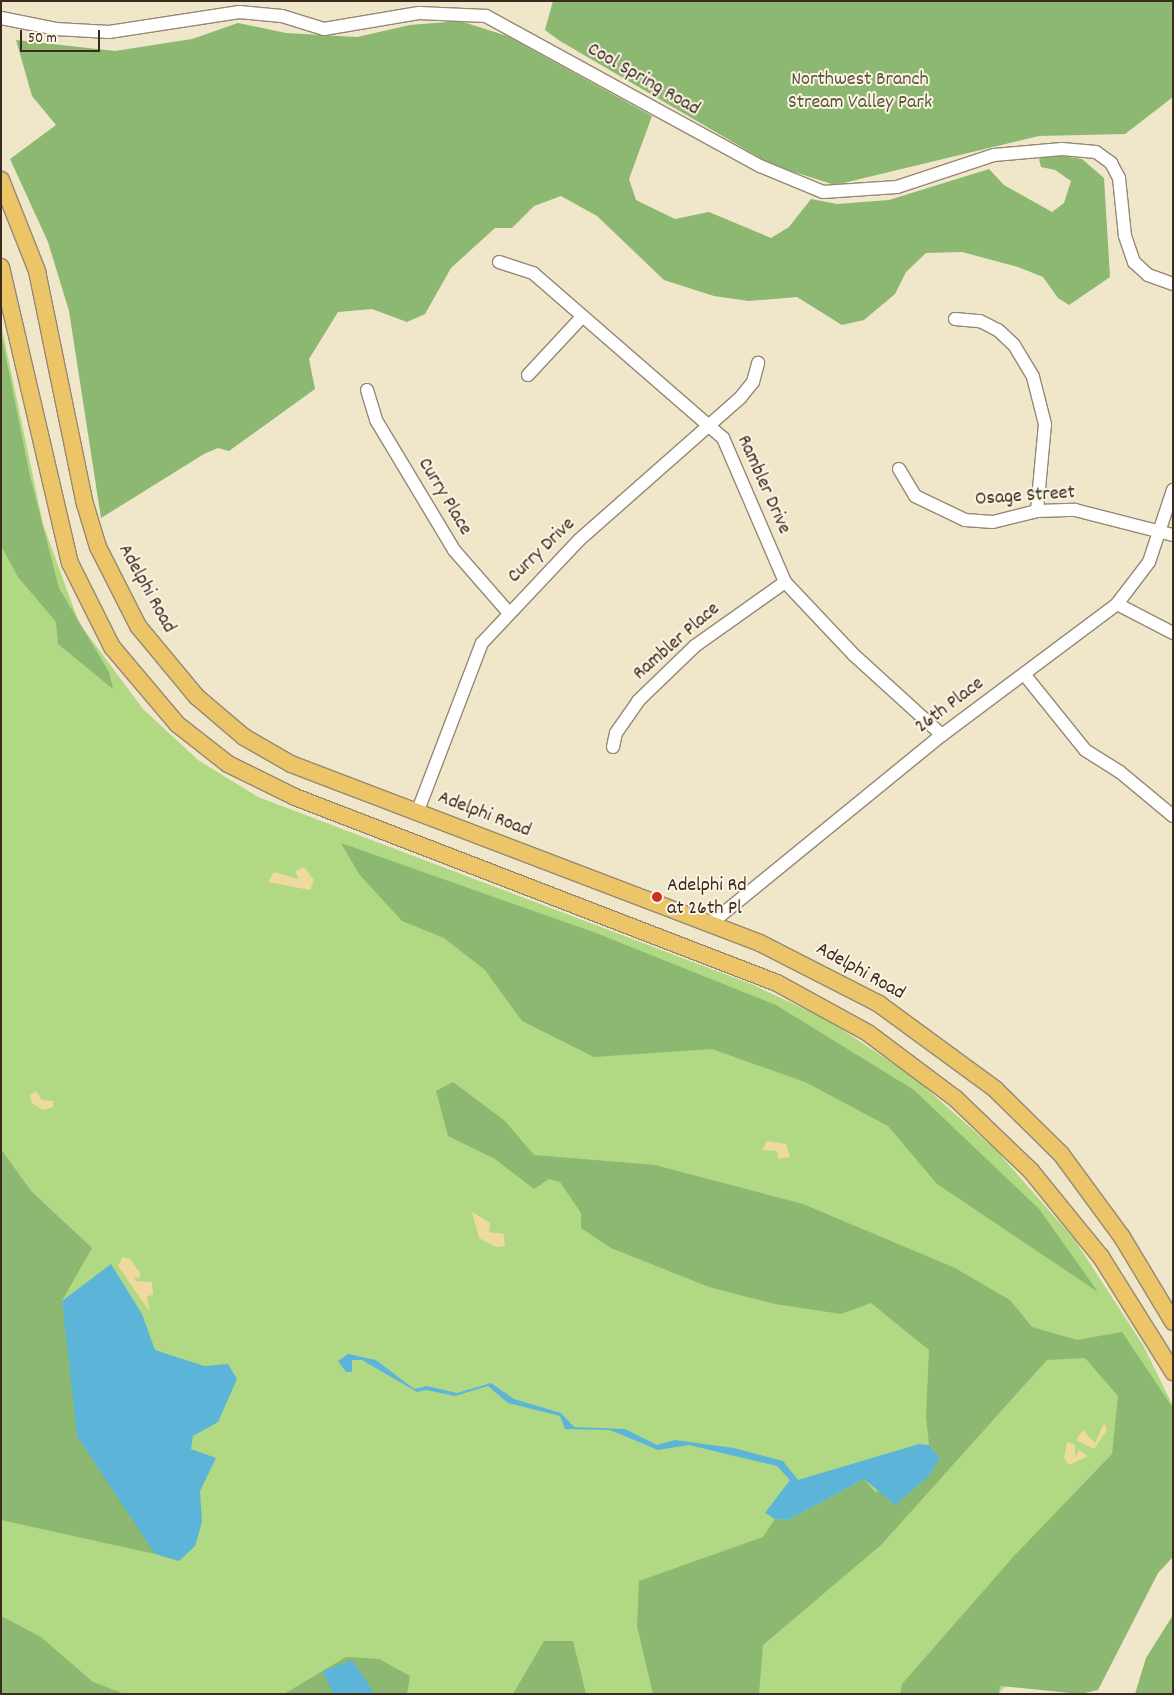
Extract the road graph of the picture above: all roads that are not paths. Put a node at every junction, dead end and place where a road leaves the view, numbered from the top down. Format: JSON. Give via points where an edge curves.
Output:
{"nodes":[{"id":1,"x":1,"y":18,"type":"edge"},
{"id":2,"x":1,"y":180,"type":"edge"},
{"id":3,"x":500,"y":262,"type":"dead end"},
{"id":4,"x":1,"y":267,"type":"edge"},
{"id":5,"x":1173,"y":284,"type":"edge"},
{"id":6,"x":581,"y":318,"type":"junction"},
{"id":7,"x":955,"y":319,"type":"dead end"},
{"id":8,"x":758,"y":363,"type":"dead end"},
{"id":9,"x":528,"y":375,"type":"dead end"},
{"id":10,"x":368,"y":390,"type":"dead end"},
{"id":11,"x":709,"y":426,"type":"junction"},
{"id":12,"x":899,"y":469,"type":"dead end"},
{"id":13,"x":1173,"y":490,"type":"edge"},
{"id":14,"x":1037,"y":511,"type":"junction"},
{"id":15,"x":1166,"y":533,"type":"edge"},
{"id":16,"x":785,"y":582,"type":"junction"},
{"id":17,"x":1117,"y":604,"type":"junction"},
{"id":18,"x":508,"y":612,"type":"junction"},
{"id":19,"x":1173,"y":633,"type":"edge"},
{"id":20,"x":1024,"y":674,"type":"junction"},
{"id":21,"x":942,"y":735,"type":"junction"},
{"id":22,"x":613,"y":747,"type":"dead end"},
{"id":23,"x":418,"y":813,"type":"junction"},
{"id":24,"x":1173,"y":816,"type":"edge"},
{"id":25,"x":710,"y":924,"type":"junction"},
{"id":26,"x":1173,"y":1322,"type":"edge"},
{"id":27,"x":1173,"y":1372,"type":"edge"}],
"edges":[{"from":1,"to":5,"type":"street","name":"Cool Spring Road","via":[[56,29],[109,32],[239,12],[282,16],[324,29],[419,13],[486,16],[760,166],[823,192],[884,190],[994,155],[1089,150],[1104,157],[1119,178],[1125,236],[1134,262],[1148,275]]},
{"from":2,"to":23,"type":"main road","name":"Adelphi Road","via":[[37,271],[90,525],[138,626],[189,689],[244,737],[291,764]]},
{"from":3,"to":6,"type":"street","name":"Rambler Drive","via":[[533,273]]},
{"from":4,"to":27,"type":"main road","via":[[70,563],[112,647],[177,724],[228,764],[295,797],[777,983],[868,1033],[955,1098],[1032,1171],[1106,1264]]},
{"from":6,"to":9,"type":"street"},
{"from":6,"to":11,"type":"street","name":"Rambler Drive"},
{"from":7,"to":14,"type":"street","via":[[980,322],[998,330],[1014,345],[1034,377],[1045,424]]},
{"from":8,"to":11,"type":"street","name":"Curry Drive","via":[[753,382]]},
{"from":10,"to":18,"type":"street","name":"Curry Place","via":[[376,420],[454,550]]},
{"from":11,"to":16,"type":"street","name":"Rambler Drive","via":[[723,438],[736,460]]},
{"from":11,"to":18,"type":"street","name":"Curry Drive","via":[[579,540]]},
{"from":12,"to":14,"type":"street","name":"Osage Street","via":[[915,496],[946,515],[993,522]]},
{"from":13,"to":15,"type":"street","name":"26th Place"},
{"from":14,"to":15,"type":"street","name":"Osage Street","via":[[1090,512]]},
{"from":15,"to":17,"type":"street","name":"26th Place","via":[[1141,576]]},
{"from":16,"to":21,"type":"street","name":"Rambler Drive","via":[[854,655]]},
{"from":16,"to":22,"type":"street","name":"Rambler Place","via":[[695,646],[638,701],[616,733]]},
{"from":17,"to":19,"type":"street"},
{"from":17,"to":20,"type":"street","name":"26th Place"},
{"from":18,"to":23,"type":"street","name":"Curry Drive","via":[[482,643]]},
{"from":20,"to":21,"type":"street","name":"26th Place"},
{"from":20,"to":24,"type":"street","via":[[1085,750],[1120,772]]},
{"from":21,"to":25,"type":"street","name":"26th Place"},
{"from":23,"to":25,"type":"main road","name":"Adelphi Road"},
{"from":25,"to":26,"type":"main road","name":"Adelphi Road","via":[[760,943],[859,992],[995,1089],[1061,1154],[1089,1190]]}]}
